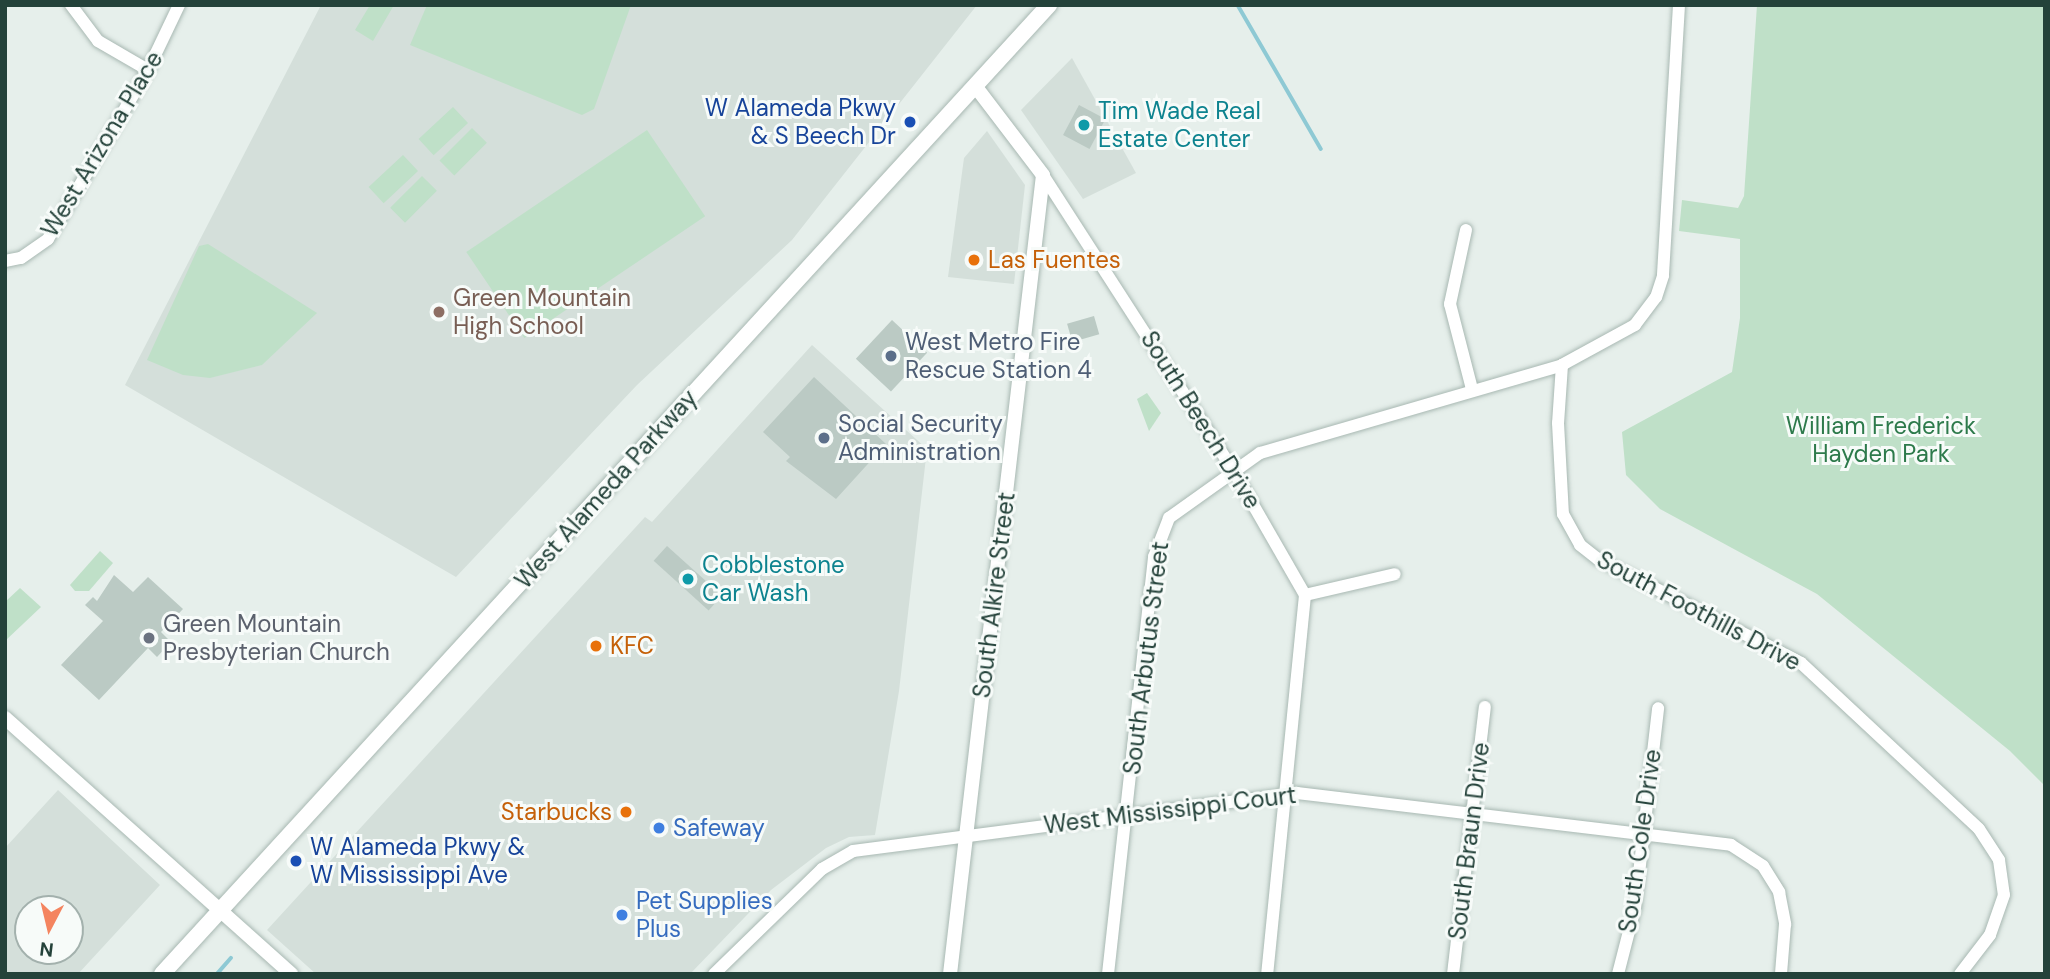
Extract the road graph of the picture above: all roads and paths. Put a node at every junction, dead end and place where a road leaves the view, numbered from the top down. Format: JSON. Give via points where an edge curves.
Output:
{"nodes":[{"id":1,"x":71,"y":5,"type":"edge"},
{"id":2,"x":179,"y":5,"type":"edge"},
{"id":3,"x":1049,"y":5,"type":"edge"},
{"id":4,"x":1679,"y":5,"type":"edge"},
{"id":5,"x":148,"y":70,"type":"junction"},
{"id":6,"x":976,"y":87,"type":"junction"},
{"id":7,"x":1043,"y":175,"type":"junction"},
{"id":8,"x":1466,"y":230,"type":"dead end"},
{"id":9,"x":5,"y":261,"type":"edge"},
{"id":10,"x":1562,"y":365,"type":"junction"},
{"id":11,"x":1472,"y":389,"type":"junction"},
{"id":12,"x":1232,"y":468,"type":"junction"},
{"id":13,"x":1395,"y":574,"type":"dead end"},
{"id":14,"x":1305,"y":595,"type":"junction"},
{"id":15,"x":1485,"y":707,"type":"dead end"},
{"id":16,"x":1658,"y":708,"type":"dead end"},
{"id":17,"x":5,"y":718,"type":"edge"},
{"id":18,"x":1287,"y":793,"type":"junction"},
{"id":19,"x":1472,"y":812,"type":"junction"},
{"id":20,"x":1126,"y":814,"type":"junction"},
{"id":21,"x":1643,"y":832,"type":"junction"},
{"id":22,"x":966,"y":836,"type":"junction"},
{"id":23,"x":219,"y":911,"type":"junction"},
{"id":24,"x":162,"y":974,"type":"edge"},
{"id":25,"x":291,"y":974,"type":"edge"},
{"id":26,"x":714,"y":974,"type":"edge"},
{"id":27,"x":950,"y":974,"type":"edge"},
{"id":28,"x":1108,"y":974,"type":"edge"},
{"id":29,"x":1267,"y":974,"type":"edge"},
{"id":30,"x":1453,"y":974,"type":"edge"},
{"id":31,"x":1618,"y":974,"type":"edge"},
{"id":32,"x":1781,"y":974,"type":"edge"},
{"id":33,"x":1960,"y":974,"type":"edge"}],
"edges":[{"from":1,"to":5,"type":"street","via":[[98,41]]},
{"from":2,"to":5,"type":"street","name":"West Arizona Place"},
{"from":3,"to":6,"type":"main road","name":"West Alameda Parkway"},
{"from":4,"to":10,"type":"street","via":[[1660,286],[1635,325]]},
{"from":5,"to":9,"type":"street","name":"West Arizona Place","via":[[48,239],[21,258]]},
{"from":6,"to":7,"type":"street","name":"South Beech Drive"},
{"from":6,"to":23,"type":"main road","name":"West Alameda Parkway"},
{"from":7,"to":12,"type":"street","name":"South Beech Drive"},
{"from":7,"to":22,"type":"street","name":"South Alkire Street"},
{"from":8,"to":11,"type":"street","via":[[1450,304]]},
{"from":10,"to":11,"type":"street","name":"South Arbutus Street"},
{"from":10,"to":33,"type":"street","name":"South Foothills Drive","via":[[1560,504],[1580,545],[1618,570],[1801,663],[1989,840],[2001,869],[2002,906],[1990,935]]},
{"from":11,"to":12,"type":"street","name":"South Arbutus Street","via":[[1281,446]]},
{"from":12,"to":14,"type":"street","name":"South Beech Drive"},
{"from":12,"to":20,"type":"street","name":"South Arbutus Street","via":[[1176,510],[1158,539]]},
{"from":13,"to":14,"type":"street"},
{"from":14,"to":18,"type":"street"},
{"from":15,"to":19,"type":"street","name":"South Braun Drive"},
{"from":16,"to":21,"type":"street","name":"South Cole Drive"},
{"from":17,"to":23,"type":"street"},
{"from":18,"to":19,"type":"street","name":"West Mississippi Court"},
{"from":18,"to":20,"type":"street","name":"West Mississippi Court"},
{"from":18,"to":29,"type":"street"},
{"from":19,"to":21,"type":"street","name":"West Mississippi Court"},
{"from":19,"to":30,"type":"street","name":"South Braun Drive"},
{"from":20,"to":22,"type":"street","name":"West Mississippi Court"},
{"from":20,"to":28,"type":"street","name":"South Arbutus Street"},
{"from":21,"to":31,"type":"street","name":"South Cole Drive","via":[[1635,908]]},
{"from":21,"to":32,"type":"street","name":"West Mississippi Court","via":[[1714,840],[1744,851],[1763,866],[1784,912]]},
{"from":22,"to":26,"type":"street","name":"West Mississippi Court","via":[[842,856]]},
{"from":22,"to":27,"type":"street","name":"South Alkire Street"},
{"from":23,"to":24,"type":"main road","name":"West Alameda Parkway"},
{"from":23,"to":25,"type":"street"}]}
